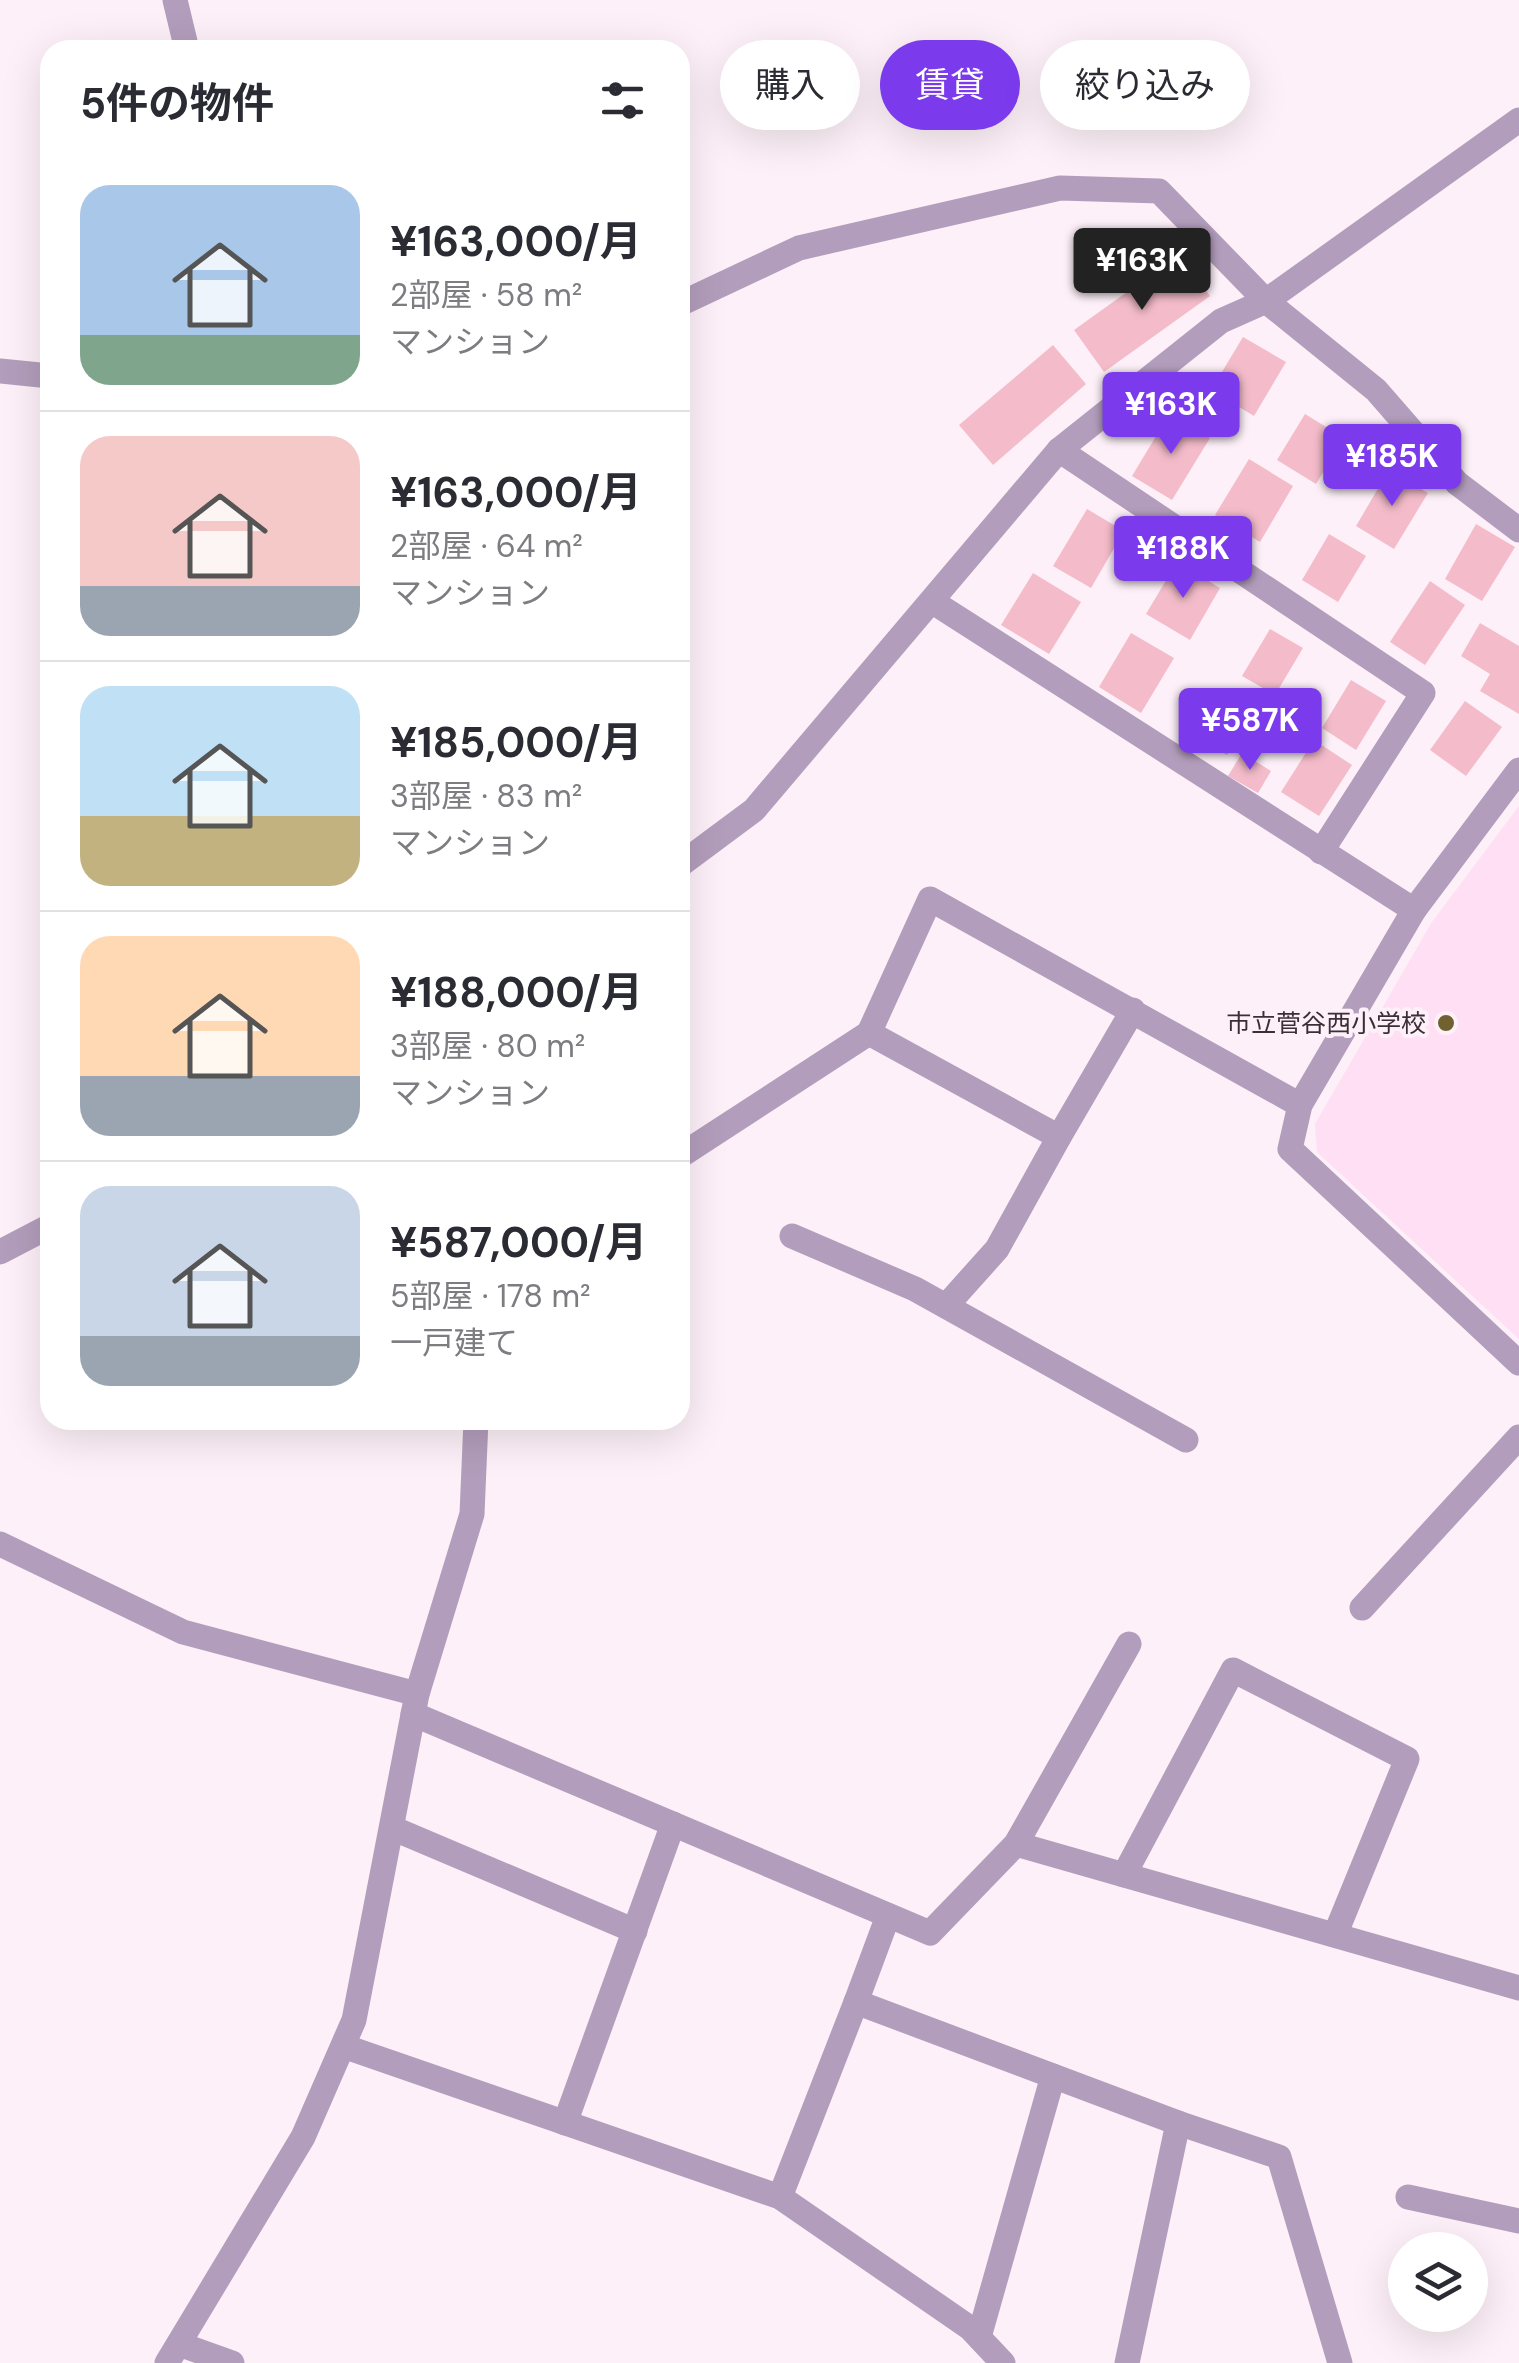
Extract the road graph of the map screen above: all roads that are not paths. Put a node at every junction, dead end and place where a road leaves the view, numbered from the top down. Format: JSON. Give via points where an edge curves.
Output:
{"nodes":[{"id":1,"x":176,"y":0,"type":"edge"},
{"id":2,"x":185,"y":40,"type":"edge"},
{"id":3,"x":1519,"y":120,"type":"edge"},
{"id":4,"x":690,"y":299,"type":"edge"},
{"id":5,"x":1266,"y":301,"type":"junction"},
{"id":6,"x":0,"y":371,"type":"edge"},
{"id":7,"x":40,"y":375,"type":"edge"},
{"id":8,"x":1059,"y":450,"type":"junction"},
{"id":9,"x":1519,"y":530,"type":"edge"},
{"id":10,"x":933,"y":602,"type":"junction"},
{"id":11,"x":1519,"y":770,"type":"edge"},
{"id":12,"x":1321,"y":852,"type":"junction"},
{"id":13,"x":690,"y":858,"type":"edge"},
{"id":14,"x":1414,"y":910,"type":"junction"},
{"id":15,"x":1133,"y":1010,"type":"junction"},
{"id":16,"x":868,"y":1033,"type":"junction"},
{"id":17,"x":1300,"y":1105,"type":"junction"},
{"id":18,"x":1059,"y":1137,"type":"junction"},
{"id":19,"x":690,"y":1149,"type":"edge"},
{"id":20,"x":40,"y":1231,"type":"edge"},
{"id":21,"x":792,"y":1236,"type":"dead end"},
{"id":22,"x":0,"y":1252,"type":"edge"},
{"id":23,"x":946,"y":1306,"type":"junction"},
{"id":24,"x":1519,"y":1363,"type":"edge"},
{"id":25,"x":476,"y":1430,"type":"edge"},
{"id":26,"x":1519,"y":1437,"type":"edge"},
{"id":27,"x":1186,"y":1440,"type":"dead end"},
{"id":28,"x":0,"y":1544,"type":"edge"},
{"id":29,"x":1362,"y":1608,"type":"dead end"},
{"id":30,"x":1129,"y":1644,"type":"dead end"},
{"id":31,"x":415,"y":1704,"type":"junction"},
{"id":32,"x":673,"y":1824,"type":"junction"},
{"id":33,"x":392,"y":1828,"type":"junction"},
{"id":34,"x":1016,"y":1844,"type":"junction"},
{"id":35,"x":1124,"y":1874,"type":"junction"},
{"id":36,"x":888,"y":1916,"type":"junction"},
{"id":37,"x":635,"y":1930,"type":"junction"},
{"id":38,"x":1336,"y":1935,"type":"junction"},
{"id":39,"x":1519,"y":1988,"type":"edge"},
{"id":40,"x":856,"y":2002,"type":"junction"},
{"id":41,"x":343,"y":2046,"type":"junction"},
{"id":42,"x":1053,"y":2076,"type":"junction"},
{"id":43,"x":565,"y":2123,"type":"junction"},
{"id":44,"x":1178,"y":2123,"type":"junction"},
{"id":45,"x":1408,"y":2197,"type":"dead end"},
{"id":46,"x":780,"y":2198,"type":"junction"},
{"id":47,"x":1519,"y":2221,"type":"edge"},
{"id":48,"x":979,"y":2336,"type":"junction"},
{"id":49,"x":173,"y":2353,"type":"edge"},
{"id":50,"x":232,"y":2363,"type":"edge"},
{"id":51,"x":1002,"y":2363,"type":"edge"},
{"id":52,"x":1127,"y":2363,"type":"edge"},
{"id":53,"x":1340,"y":2363,"type":"edge"}],
"edges":[{"from":1,"to":2,"type":"street"},
{"from":3,"to":5,"type":"street"},
{"from":4,"to":5,"type":"street","via":[[799,248],[1060,188],[1159,191]]},
{"from":5,"to":8,"type":"street","via":[[1221,321]]},
{"from":5,"to":9,"type":"street","via":[[1376,390],[1458,483]]},
{"from":6,"to":7,"type":"street"},
{"from":8,"to":10,"type":"street"},
{"from":8,"to":12,"type":"street","via":[[1423,694]]},
{"from":10,"to":12,"type":"street"},
{"from":10,"to":13,"type":"street","via":[[754,810]]},
{"from":11,"to":14,"type":"street"},
{"from":12,"to":14,"type":"street"},
{"from":14,"to":17,"type":"street"},
{"from":15,"to":16,"type":"street","via":[[930,898]]},
{"from":15,"to":17,"type":"street"},
{"from":15,"to":18,"type":"street"},
{"from":16,"to":18,"type":"street"},
{"from":16,"to":19,"type":"street"},
{"from":17,"to":24,"type":"street","via":[[1290,1149]]},
{"from":18,"to":23,"type":"street","via":[[997,1249]]},
{"from":20,"to":22,"type":"street"},
{"from":21,"to":23,"type":"street"},
{"from":23,"to":27,"type":"street"},
{"from":25,"to":31,"type":"street","via":[[472,1514]]},
{"from":26,"to":29,"type":"street"},
{"from":28,"to":31,"type":"street","via":[[183,1632]]},
{"from":30,"to":34,"type":"street"},
{"from":31,"to":32,"type":"street"},
{"from":31,"to":33,"type":"street"},
{"from":32,"to":36,"type":"street"},
{"from":32,"to":37,"type":"street"},
{"from":33,"to":37,"type":"street"},
{"from":33,"to":41,"type":"street","via":[[354,2020]]},
{"from":34,"to":35,"type":"street"},
{"from":34,"to":36,"type":"street","via":[[930,1934]]},
{"from":35,"to":38,"type":"street"},
{"from":35,"to":38,"type":"street","via":[[1233,1670],[1407,1759]]},
{"from":36,"to":40,"type":"street"},
{"from":37,"to":43,"type":"street"},
{"from":38,"to":39,"type":"street"},
{"from":40,"to":42,"type":"street"},
{"from":40,"to":46,"type":"street"},
{"from":41,"to":43,"type":"street"},
{"from":41,"to":49,"type":"street","via":[[303,2137]]},
{"from":42,"to":44,"type":"street"},
{"from":42,"to":48,"type":"street"},
{"from":43,"to":46,"type":"street"},
{"from":44,"to":52,"type":"street"},
{"from":44,"to":53,"type":"street","via":[[1279,2157]]},
{"from":45,"to":47,"type":"street"},
{"from":46,"to":48,"type":"street"},
{"from":48,"to":51,"type":"street"},
{"from":49,"to":50,"type":"street"}]}
